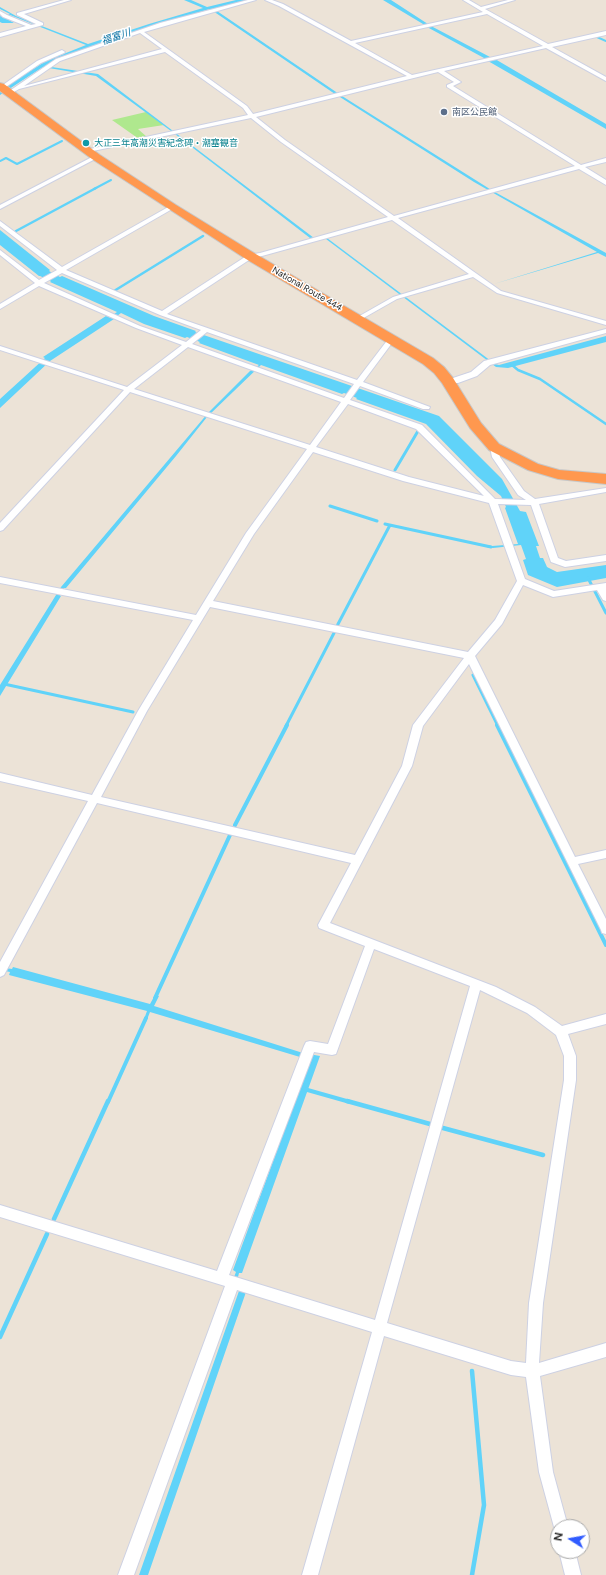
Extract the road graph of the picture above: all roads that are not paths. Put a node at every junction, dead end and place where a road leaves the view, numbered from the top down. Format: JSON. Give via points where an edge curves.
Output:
{"nodes":[{"id":1,"x":69,"y":0,"type":"edge"},
{"id":2,"x":254,"y":0,"type":"edge"},
{"id":3,"x":267,"y":0,"type":"edge"},
{"id":4,"x":465,"y":0,"type":"edge"},
{"id":5,"x":513,"y":0,"type":"edge"},
{"id":6,"x":480,"y":9,"type":"junction"},
{"id":7,"x":193,"y":10,"type":"dead end"},
{"id":8,"x":0,"y":12,"type":"edge"},
{"id":9,"x":487,"y":13,"type":"junction"},
{"id":10,"x":150,"y":22,"type":"dead end"},
{"id":11,"x":143,"y":24,"type":"dead end"},
{"id":12,"x":36,"y":26,"type":"junction"},
{"id":13,"x":135,"y":26,"type":"dead end"},
{"id":14,"x":140,"y":31,"type":"junction"},
{"id":15,"x":606,"y":33,"type":"edge"},
{"id":16,"x":0,"y":35,"type":"edge"},
{"id":17,"x":350,"y":43,"type":"junction"},
{"id":18,"x":546,"y":46,"type":"junction"},
{"id":19,"x":75,"y":47,"type":"dead end"},
{"id":20,"x":166,"y":50,"type":"junction"},
{"id":21,"x":439,"y":70,"type":"junction"},
{"id":22,"x":412,"y":76,"type":"junction"},
{"id":23,"x":606,"y":79,"type":"edge"},
{"id":24,"x":5,"y":89,"type":"edge"},
{"id":25,"x":252,"y":116,"type":"junction"},
{"id":26,"x":93,"y":154,"type":"junction"},
{"id":27,"x":606,"y":160,"type":"edge"},
{"id":28,"x":579,"y":166,"type":"junction"},
{"id":29,"x":606,"y":183,"type":"edge"},
{"id":30,"x":0,"y":207,"type":"edge"},
{"id":31,"x":172,"y":208,"type":"junction"},
{"id":32,"x":393,"y":218,"type":"junction"},
{"id":33,"x":0,"y":223,"type":"edge"},
{"id":34,"x":0,"y":252,"type":"edge"},
{"id":35,"x":250,"y":256,"type":"junction"},
{"id":36,"x":58,"y":272,"type":"junction"},
{"id":37,"x":474,"y":275,"type":"junction"},
{"id":38,"x":42,"y":281,"type":"junction"},
{"id":39,"x":0,"y":307,"type":"edge"},
{"id":40,"x":162,"y":314,"type":"junction"},
{"id":41,"x":358,"y":319,"type":"junction"},
{"id":42,"x":606,"y":323,"type":"edge"},
{"id":43,"x":204,"y":331,"type":"junction"},
{"id":44,"x":606,"y":331,"type":"edge"},
{"id":45,"x":391,"y":339,"type":"junction"},
{"id":46,"x":189,"y":342,"type":"junction"},
{"id":47,"x":0,"y":348,"type":"edge"},
{"id":48,"x":448,"y":381,"type":"junction"},
{"id":49,"x":358,"y":385,"type":"junction"},
{"id":50,"x":129,"y":390,"type":"junction"},
{"id":51,"x":347,"y":399,"type":"junction"},
{"id":52,"x":426,"y":407,"type":"dead end"},
{"id":53,"x":494,"y":447,"type":"junction"},
{"id":54,"x":312,"y":448,"type":"junction"},
{"id":55,"x":606,"y":479,"type":"edge"},
{"id":56,"x":606,"y":490,"type":"edge"},
{"id":57,"x":493,"y":501,"type":"junction"},
{"id":58,"x":534,"y":502,"type":"junction"},
{"id":59,"x":0,"y":528,"type":"edge"},
{"id":60,"x":551,"y":552,"type":"junction"},
{"id":61,"x":542,"y":553,"type":"dead end"},
{"id":62,"x":606,"y":558,"type":"edge"},
{"id":63,"x":0,"y":580,"type":"edge"},
{"id":64,"x":521,"y":581,"type":"junction"},
{"id":65,"x":598,"y":587,"type":"edge"},
{"id":66,"x":606,"y":598,"type":"edge"},
{"id":67,"x":207,"y":603,"type":"junction"},
{"id":68,"x":197,"y":618,"type":"junction"},
{"id":69,"x":470,"y":656,"type":"junction"},
{"id":70,"x":0,"y":777,"type":"edge"},
{"id":71,"x":94,"y":798,"type":"junction"},
{"id":72,"x":606,"y":854,"type":"edge"},
{"id":73,"x":357,"y":860,"type":"junction"},
{"id":74,"x":573,"y":861,"type":"junction"},
{"id":75,"x":606,"y":930,"type":"edge"},
{"id":76,"x":371,"y":943,"type":"junction"},
{"id":77,"x":2,"y":968,"type":"edge"},
{"id":78,"x":476,"y":984,"type":"junction"},
{"id":79,"x":606,"y":1019,"type":"edge"},
{"id":80,"x":560,"y":1031,"type":"junction"},
{"id":81,"x":0,"y":1211,"type":"edge"},
{"id":82,"x":227,"y":1281,"type":"junction"},
{"id":83,"x":379,"y":1327,"type":"junction"},
{"id":84,"x":606,"y":1350,"type":"edge"},
{"id":85,"x":532,"y":1371,"type":"junction"},
{"id":86,"x":559,"y":1519,"type":"edge"},
{"id":87,"x":569,"y":1559,"type":"edge"},
{"id":88,"x":126,"y":1575,"type":"edge"},
{"id":89,"x":310,"y":1575,"type":"edge"},
{"id":90,"x":573,"y":1575,"type":"edge"}],
"edges":[{"from":1,"to":12,"type":"street","via":[[20,14],[40,23]]},
{"from":2,"to":14,"type":"street"},
{"from":3,"to":17,"type":"street","via":[[281,5]]},
{"from":4,"to":6,"type":"street"},
{"from":5,"to":6,"type":"street"},
{"from":6,"to":9,"type":"street"},
{"from":7,"to":10,"type":"street"},
{"from":8,"to":12,"type":"street"},
{"from":9,"to":17,"type":"street"},
{"from":9,"to":18,"type":"street"},
{"from":11,"to":13,"type":"street"},
{"from":12,"to":16,"type":"street"},
{"from":14,"to":20,"type":"street"},
{"from":14,"to":24,"type":"street","via":[[58,60]]},
{"from":15,"to":18,"type":"street"},
{"from":17,"to":22,"type":"street"},
{"from":18,"to":21,"type":"street"},
{"from":18,"to":23,"type":"street"},
{"from":19,"to":24,"type":"street","via":[[39,62]]},
{"from":20,"to":24,"type":"street"},
{"from":20,"to":25,"type":"street","via":[[245,107]]},
{"from":21,"to":22,"type":"street"},
{"from":21,"to":28,"type":"street","via":[[458,82],[449,86]]},
{"from":22,"to":25,"type":"street"},
{"from":24,"to":26,"type":"highway","name":"National Route 444"},
{"from":25,"to":26,"type":"street"},
{"from":25,"to":32,"type":"street","via":[[283,141]]},
{"from":26,"to":30,"type":"street"},
{"from":26,"to":31,"type":"highway","name":"National Route 444"},
{"from":27,"to":28,"type":"street"},
{"from":28,"to":29,"type":"street"},
{"from":28,"to":32,"type":"street"},
{"from":31,"to":35,"type":"highway","name":"National Route 444"},
{"from":31,"to":36,"type":"street"},
{"from":32,"to":35,"type":"street"},
{"from":32,"to":37,"type":"street"},
{"from":33,"to":36,"type":"street"},
{"from":34,"to":38,"type":"street"},
{"from":35,"to":40,"type":"street"},
{"from":35,"to":41,"type":"highway","name":"National Route 444"},
{"from":36,"to":38,"type":"street"},
{"from":36,"to":40,"type":"street"},
{"from":37,"to":41,"type":"street","via":[[402,295]]},
{"from":37,"to":42,"type":"street","via":[[499,292]]},
{"from":38,"to":39,"type":"street"},
{"from":38,"to":46,"type":"street","via":[[138,327]]},
{"from":40,"to":43,"type":"street"},
{"from":41,"to":45,"type":"highway","name":"National Route 444"},
{"from":43,"to":46,"type":"street"},
{"from":43,"to":49,"type":"street"},
{"from":44,"to":48,"type":"street","via":[[490,362],[474,374]]},
{"from":45,"to":48,"type":"highway","name":"National Route 444","via":[[439,370]]},
{"from":45,"to":49,"type":"street"},
{"from":46,"to":50,"type":"street"},
{"from":46,"to":51,"type":"street"},
{"from":47,"to":50,"type":"street"},
{"from":48,"to":53,"type":"highway","name":"National Route 444","via":[[474,425]]},
{"from":49,"to":51,"type":"street"},
{"from":49,"to":52,"type":"street"},
{"from":50,"to":54,"type":"street"},
{"from":50,"to":59,"type":"street"},
{"from":51,"to":54,"type":"street"},
{"from":51,"to":57,"type":"street","via":[[418,427]]},
{"from":53,"to":55,"type":"highway","name":"National Route 444","via":[[533,467],[558,474]]},
{"from":53,"to":58,"type":"street","via":[[496,457],[521,492]]},
{"from":54,"to":57,"type":"street","via":[[406,479]]},
{"from":54,"to":67,"type":"street","via":[[250,533]]},
{"from":56,"to":58,"type":"street"},
{"from":57,"to":58,"type":"street"},
{"from":57,"to":64,"type":"street"},
{"from":58,"to":60,"type":"street"},
{"from":60,"to":61,"type":"street"},
{"from":60,"to":62,"type":"street","via":[[554,560],[565,564]]},
{"from":63,"to":68,"type":"street"},
{"from":64,"to":65,"type":"street","via":[[552,594]]},
{"from":64,"to":69,"type":"street","via":[[499,622]]},
{"from":65,"to":66,"type":"street"},
{"from":67,"to":68,"type":"street"},
{"from":67,"to":69,"type":"street"},
{"from":68,"to":71,"type":"street"},
{"from":69,"to":73,"type":"street","via":[[418,726],[407,766]]},
{"from":69,"to":74,"type":"street"},
{"from":70,"to":71,"type":"street"},
{"from":71,"to":73,"type":"street"},
{"from":71,"to":77,"type":"street"},
{"from":72,"to":74,"type":"street"},
{"from":73,"to":76,"type":"street","via":[[322,925]]},
{"from":74,"to":75,"type":"street"},
{"from":76,"to":78,"type":"street"},
{"from":76,"to":82,"type":"street","via":[[332,1050],[310,1046]]},
{"from":78,"to":80,"type":"street","via":[[531,1010]]},
{"from":78,"to":83,"type":"street"},
{"from":79,"to":80,"type":"street"},
{"from":80,"to":85,"type":"street","via":[[570,1056],[570,1080],[536,1303]]},
{"from":81,"to":82,"type":"street"},
{"from":82,"to":83,"type":"street"},
{"from":82,"to":88,"type":"street"},
{"from":83,"to":85,"type":"street","via":[[511,1368]]},
{"from":83,"to":89,"type":"street"},
{"from":84,"to":85,"type":"street"},
{"from":85,"to":86,"type":"street","via":[[546,1472]]},
{"from":87,"to":90,"type":"street"}]}
